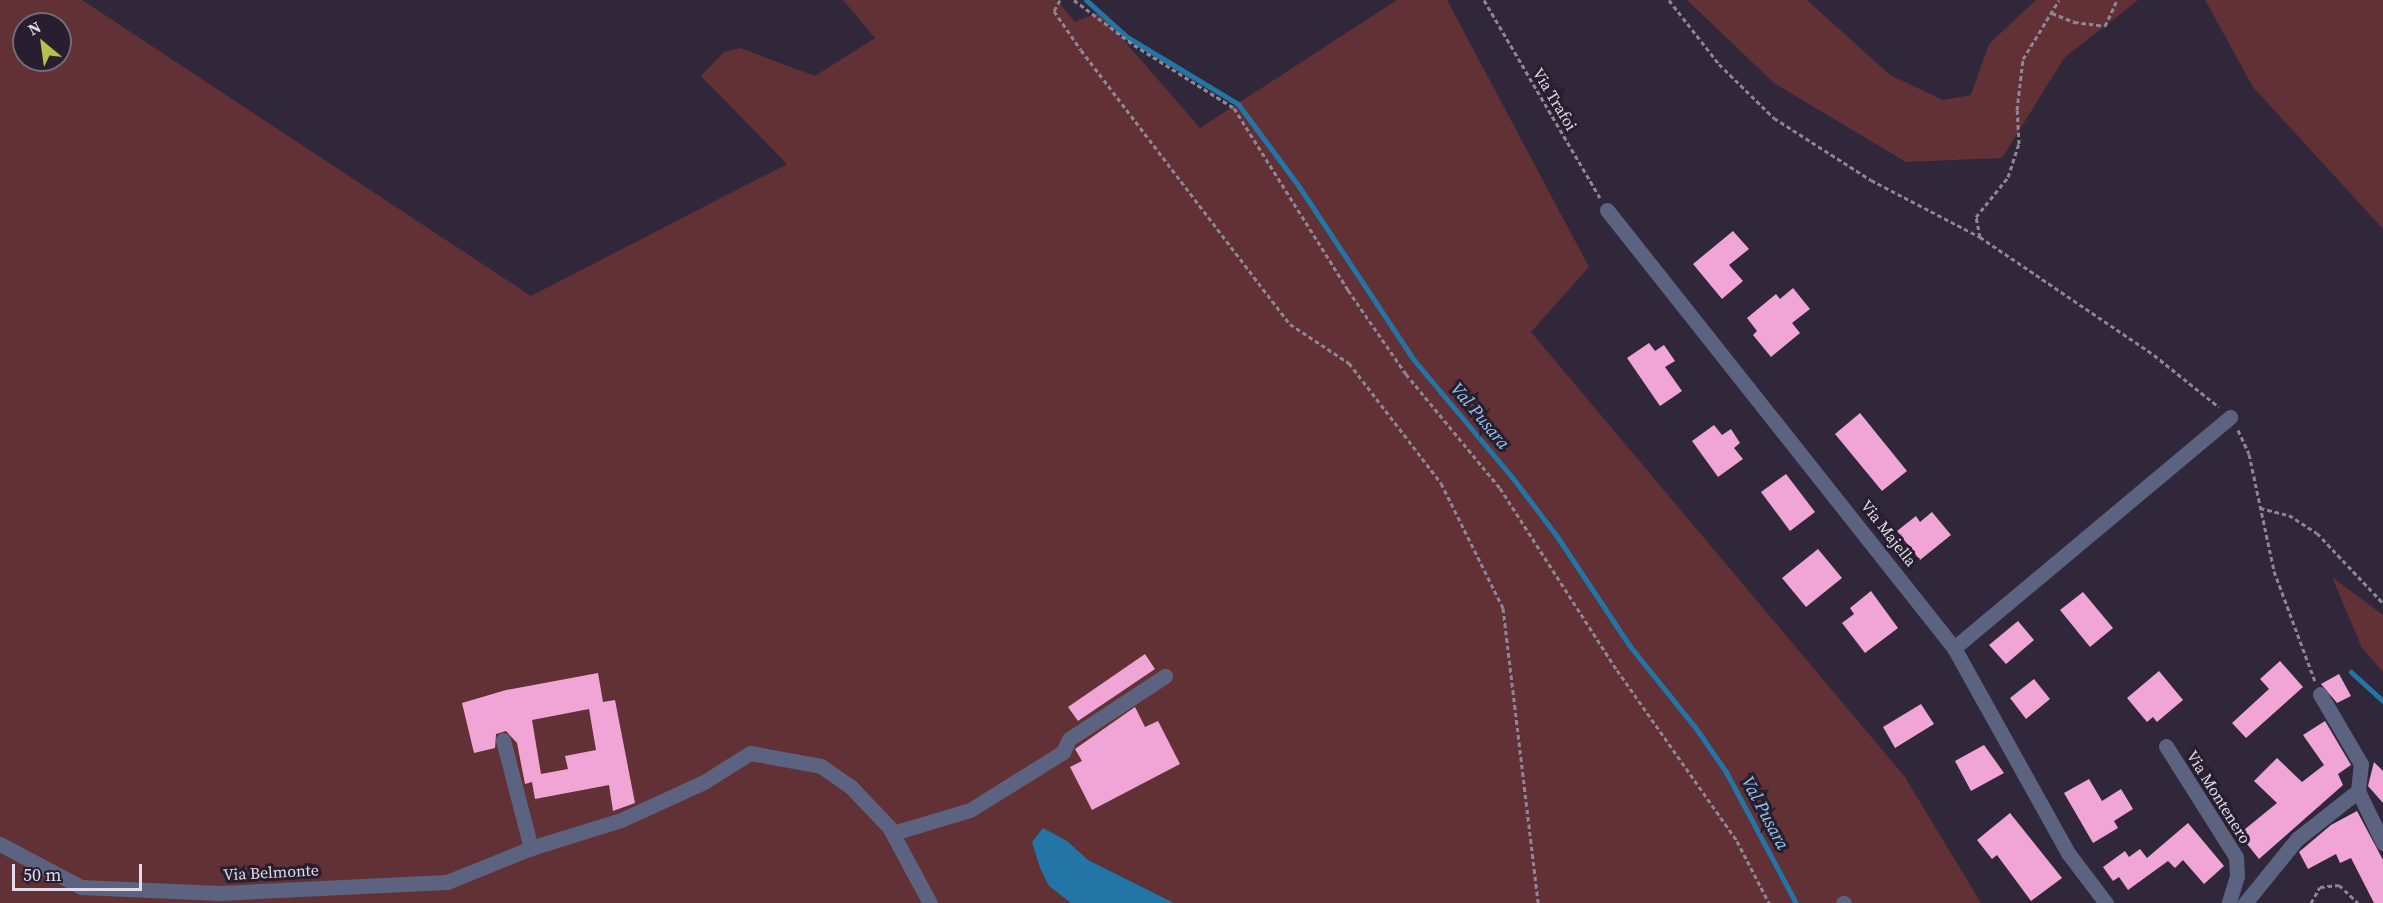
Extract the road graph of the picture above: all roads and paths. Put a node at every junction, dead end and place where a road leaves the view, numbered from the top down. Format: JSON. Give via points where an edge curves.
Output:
{"nodes":[{"id":1,"x":1060,"y":0,"type":"edge"},
{"id":2,"x":1074,"y":0,"type":"edge"},
{"id":3,"x":1484,"y":0,"type":"edge"},
{"id":4,"x":1669,"y":0,"type":"edge"},
{"id":5,"x":2059,"y":0,"type":"edge"},
{"id":6,"x":2117,"y":0,"type":"edge"},
{"id":7,"x":2052,"y":13,"type":"junction"},
{"id":8,"x":1607,"y":210,"type":"joint"},
{"id":9,"x":1980,"y":237,"type":"junction"},
{"id":10,"x":2230,"y":417,"type":"junction"},
{"id":11,"x":2260,"y":508,"type":"junction"},
{"id":12,"x":2383,"y":603,"type":"edge"},
{"id":13,"x":1954,"y":648,"type":"junction"},
{"id":14,"x":1165,"y":676,"type":"dead end"},
{"id":15,"x":2320,"y":694,"type":"joint"},
{"id":16,"x":503,"y":740,"type":"dead end"},
{"id":17,"x":2166,"y":746,"type":"dead end"},
{"id":18,"x":2358,"y":790,"type":"junction"},
{"id":19,"x":893,"y":833,"type":"junction"},
{"id":20,"x":2383,"y":843,"type":"edge"},
{"id":21,"x":0,"y":844,"type":"edge"},
{"id":22,"x":531,"y":848,"type":"junction"},
{"id":23,"x":930,"y":903,"type":"edge"},
{"id":24,"x":1538,"y":903,"type":"edge"},
{"id":25,"x":1768,"y":903,"type":"edge"},
{"id":26,"x":2106,"y":903,"type":"edge"},
{"id":27,"x":2229,"y":903,"type":"edge"},
{"id":28,"x":2245,"y":903,"type":"edge"},
{"id":29,"x":2311,"y":903,"type":"edge"},
{"id":30,"x":2358,"y":903,"type":"edge"}],
"edges":[{"from":1,"to":24,"type":"path","via":[[1054,11],[1081,50],[1290,324],[1348,363],[1441,483],[1503,608]]},
{"from":2,"to":25,"type":"path","via":[[1134,45],[1234,108],[1348,290],[1406,374],[1500,488],[1617,670],[1737,841]]},
{"from":3,"to":8,"type":"path","name":"Via Trafoi"},
{"from":4,"to":9,"type":"path","via":[[1719,64],[1774,118],[1871,180]]},
{"from":5,"to":7,"type":"path"},
{"from":6,"to":7,"type":"path","via":[[2105,26],[2074,22]]},
{"from":7,"to":9,"type":"path","via":[[2024,59],[2017,110],[2019,144],[2008,177],[1976,217]]},
{"from":8,"to":13,"type":"street","name":"Via Majella"},
{"from":9,"to":10,"type":"path","via":[[2154,355]]},
{"from":10,"to":11,"type":"path","via":[[2249,454]]},
{"from":10,"to":13,"type":"street"},
{"from":11,"to":12,"type":"path","via":[[2289,515],[2317,533]]},
{"from":11,"to":15,"type":"path","via":[[2274,571]]},
{"from":13,"to":26,"type":"street","name":"Via Majella","via":[[2068,853]]},
{"from":14,"to":19,"type":"street","via":[[1069,739],[1063,752],[969,810]]},
{"from":15,"to":18,"type":"street","via":[[2361,764]]},
{"from":16,"to":22,"type":"street"},
{"from":17,"to":27,"type":"street","name":"Via Montenero","via":[[2236,857],[2237,876]]},
{"from":18,"to":20,"type":"street"},
{"from":18,"to":28,"type":"street","via":[[2297,839]]},
{"from":19,"to":22,"type":"street","name":"Via Belmonte","via":[[850,786],[821,766],[750,753],[704,782],[621,820]]},
{"from":19,"to":23,"type":"street","name":"Via Belmonte"},
{"from":21,"to":22,"type":"street","name":"Via Belmonte","via":[[81,887],[220,893],[447,882]]},
{"from":29,"to":30,"type":"path","via":[[2320,887],[2339,885]]}]}
